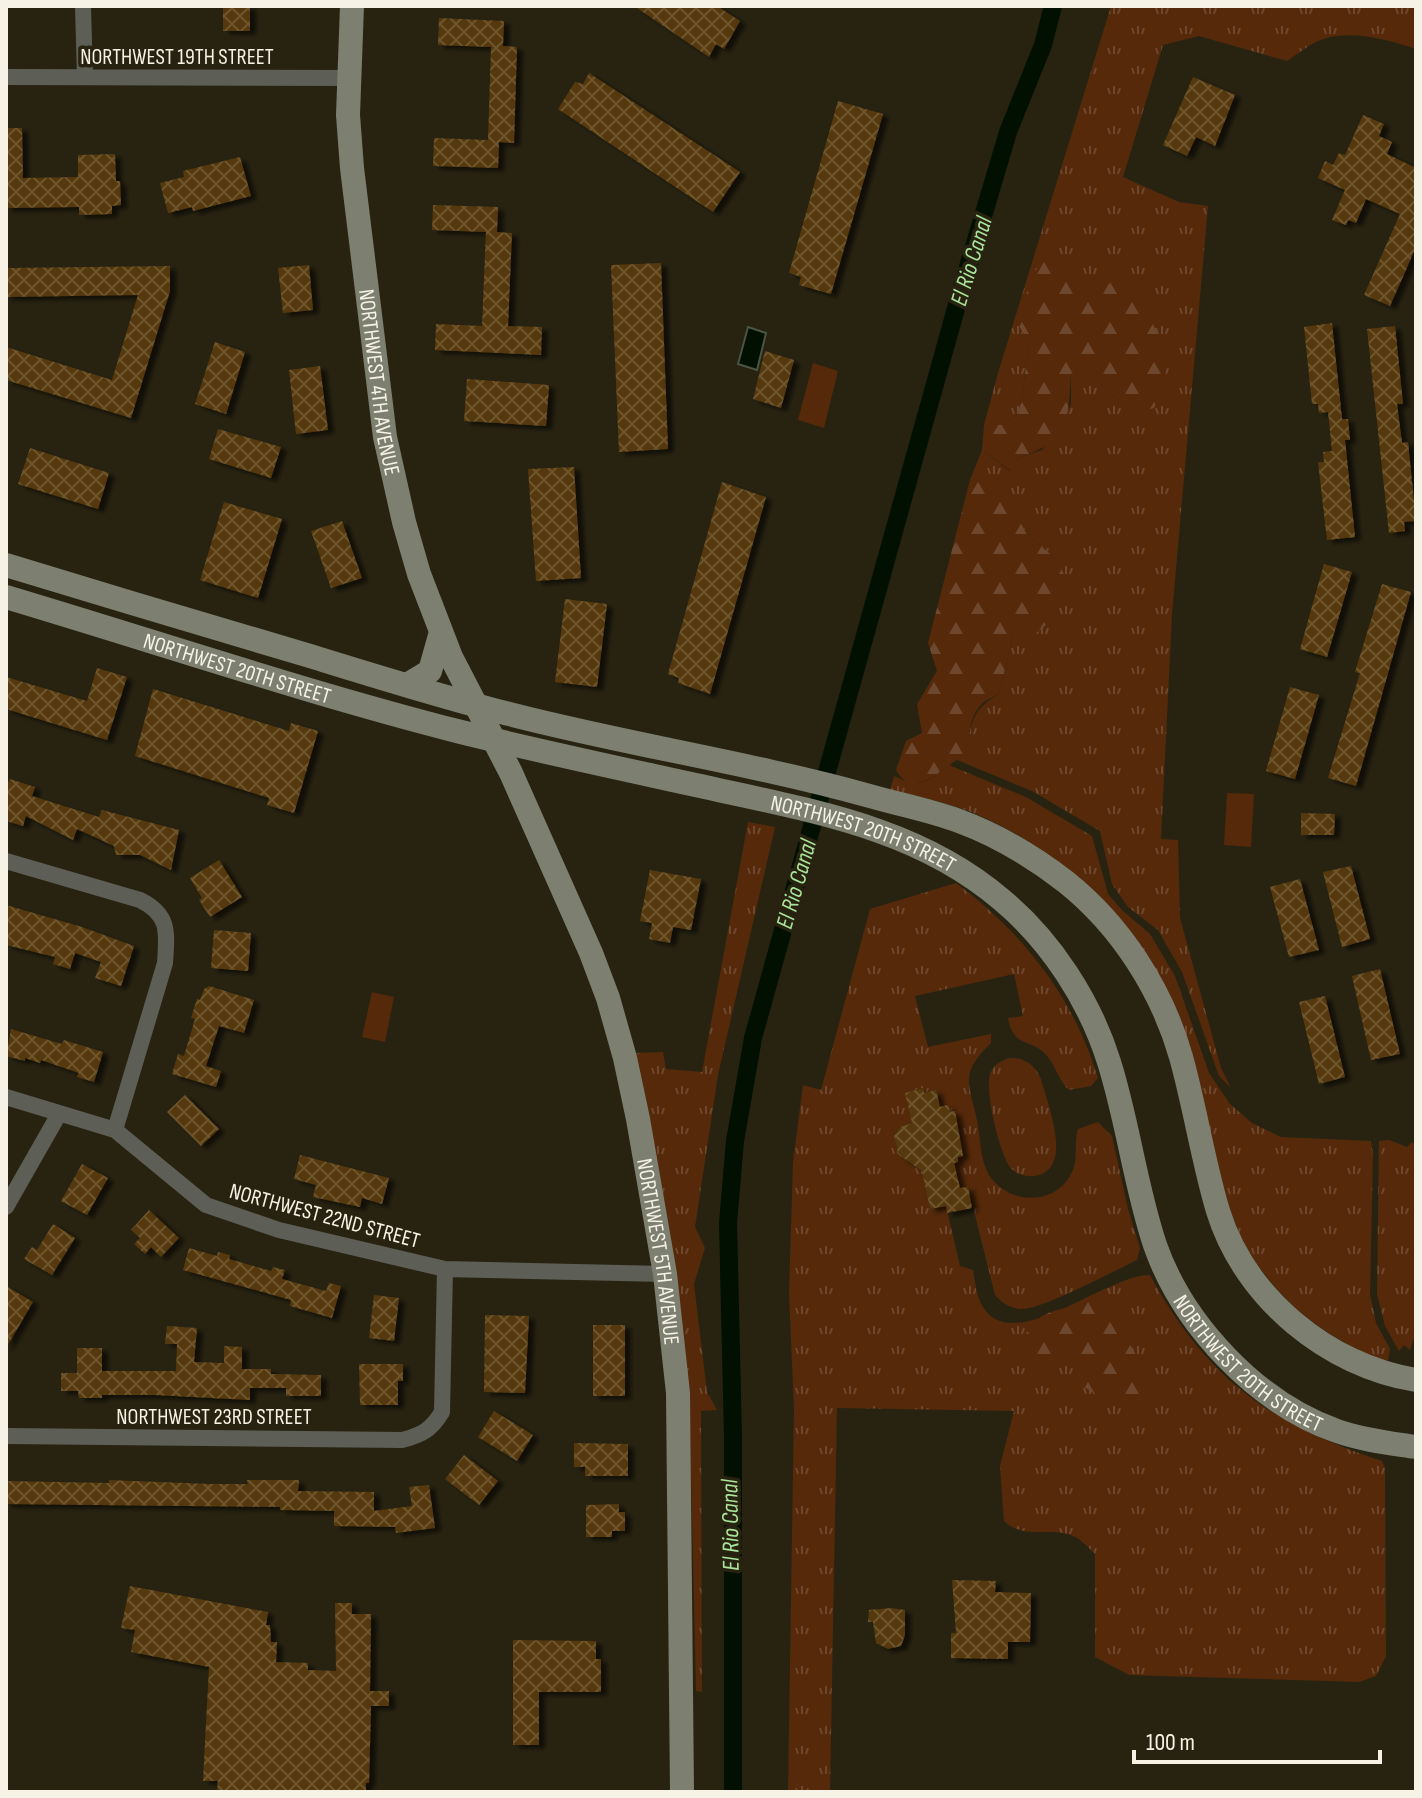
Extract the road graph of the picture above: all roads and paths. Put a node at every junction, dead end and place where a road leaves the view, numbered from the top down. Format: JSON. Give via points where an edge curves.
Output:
{"nodes":[{"id":1,"x":83,"y":6,"type":"edge"},
{"id":2,"x":352,"y":6,"type":"edge"},
{"id":3,"x":6,"y":77,"type":"edge"},
{"id":4,"x":85,"y":77,"type":"junction"},
{"id":5,"x":349,"y":78,"type":"junction"},
{"id":6,"x":6,"y":565,"type":"edge"},
{"id":7,"x":95,"y":593,"type":"junction"},
{"id":8,"x":6,"y":597,"type":"edge"},
{"id":9,"x":86,"y":621,"type":"junction"},
{"id":10,"x":441,"y":632,"type":"junction"},
{"id":11,"x":407,"y":685,"type":"junction"},
{"id":12,"x":476,"y":706,"type":"junction"},
{"id":13,"x":495,"y":740,"type":"junction"},
{"id":14,"x":750,"y":767,"type":"junction"},
{"id":15,"x":744,"y":796,"type":"junction"},
{"id":16,"x":6,"y":861,"type":"edge"},
{"id":17,"x":6,"y":1097,"type":"edge"},
{"id":18,"x":59,"y":1114,"type":"junction"},
{"id":19,"x":115,"y":1130,"type":"junction"},
{"id":20,"x":6,"y":1207,"type":"edge"},
{"id":21,"x":445,"y":1269,"type":"junction"},
{"id":22,"x":665,"y":1274,"type":"junction"},
{"id":23,"x":1416,"y":1380,"type":"edge"},
{"id":24,"x":6,"y":1436,"type":"edge"},
{"id":25,"x":1416,"y":1447,"type":"edge"},
{"id":26,"x":682,"y":1792,"type":"edge"}],
"edges":[{"from":1,"to":4,"type":"street"},
{"from":2,"to":5,"type":"street","name":"NORTHWEST 4TH AVENUE"},
{"from":3,"to":4,"type":"street","name":"NORTHWEST 19TH STREET"},
{"from":4,"to":5,"type":"street","name":"NORTHWEST 19TH STREET"},
{"from":5,"to":10,"type":"street","name":"NORTHWEST 4TH AVENUE","via":[[352,168],[385,437],[419,574]]},
{"from":6,"to":7,"type":"street","name":"NORTHWEST 20TH STREET"},
{"from":7,"to":9,"type":"street"},
{"from":7,"to":11,"type":"street","name":"NORTHWEST 20TH STREET"},
{"from":8,"to":9,"type":"street","name":"NORTHWEST 20TH STREET"},
{"from":9,"to":13,"type":"street","name":"NORTHWEST 20TH STREET"},
{"from":10,"to":11,"type":"street","via":[[430,671]]},
{"from":10,"to":12,"type":"street","name":"NORTHWEST 4TH AVENUE"},
{"from":11,"to":12,"type":"street","name":"NORTHWEST 20TH STREET"},
{"from":12,"to":13,"type":"street","name":"NORTHWEST 4TH AVENUE"},
{"from":12,"to":14,"type":"street","name":"NORTHWEST 20TH STREET"},
{"from":13,"to":15,"type":"street","name":"NORTHWEST 20TH STREET"},
{"from":13,"to":22,"type":"street","name":"NORTHWEST 5TH AVENUE","via":[[608,998],[638,1119]]},
{"from":14,"to":15,"type":"street"},
{"from":14,"to":23,"type":"street","name":"NORTHWEST 20TH STREET","via":[[961,822],[1015,848],[1090,903],[1136,960],[1170,1027],[1218,1210],[1252,1278],[1294,1323],[1343,1356],[1390,1376]]},
{"from":15,"to":25,"type":"street","name":"NORTHWEST 20TH STREET","via":[[904,839],[958,867],[1006,903],[1049,950],[1086,1007],[1109,1062],[1158,1254],[1209,1338],[1250,1378],[1311,1420],[1358,1438]]},
{"from":16,"to":19,"type":"street","via":[[140,900],[164,919],[165,963]]},
{"from":17,"to":18,"type":"street","name":"NORTHWEST 22ND STREET"},
{"from":18,"to":19,"type":"street","name":"NORTHWEST 22ND STREET"},
{"from":18,"to":20,"type":"street"},
{"from":19,"to":21,"type":"street","name":"NORTHWEST 22ND STREET","via":[[206,1205],[279,1230]]},
{"from":21,"to":22,"type":"street","name":"NORTHWEST 22ND STREET"},
{"from":21,"to":24,"type":"street","name":"NORTHWEST 23RD STREET","via":[[442,1412],[420,1436]]},
{"from":22,"to":26,"type":"street","name":"NORTHWEST 5TH AVENUE","via":[[678,1393]]}]}
